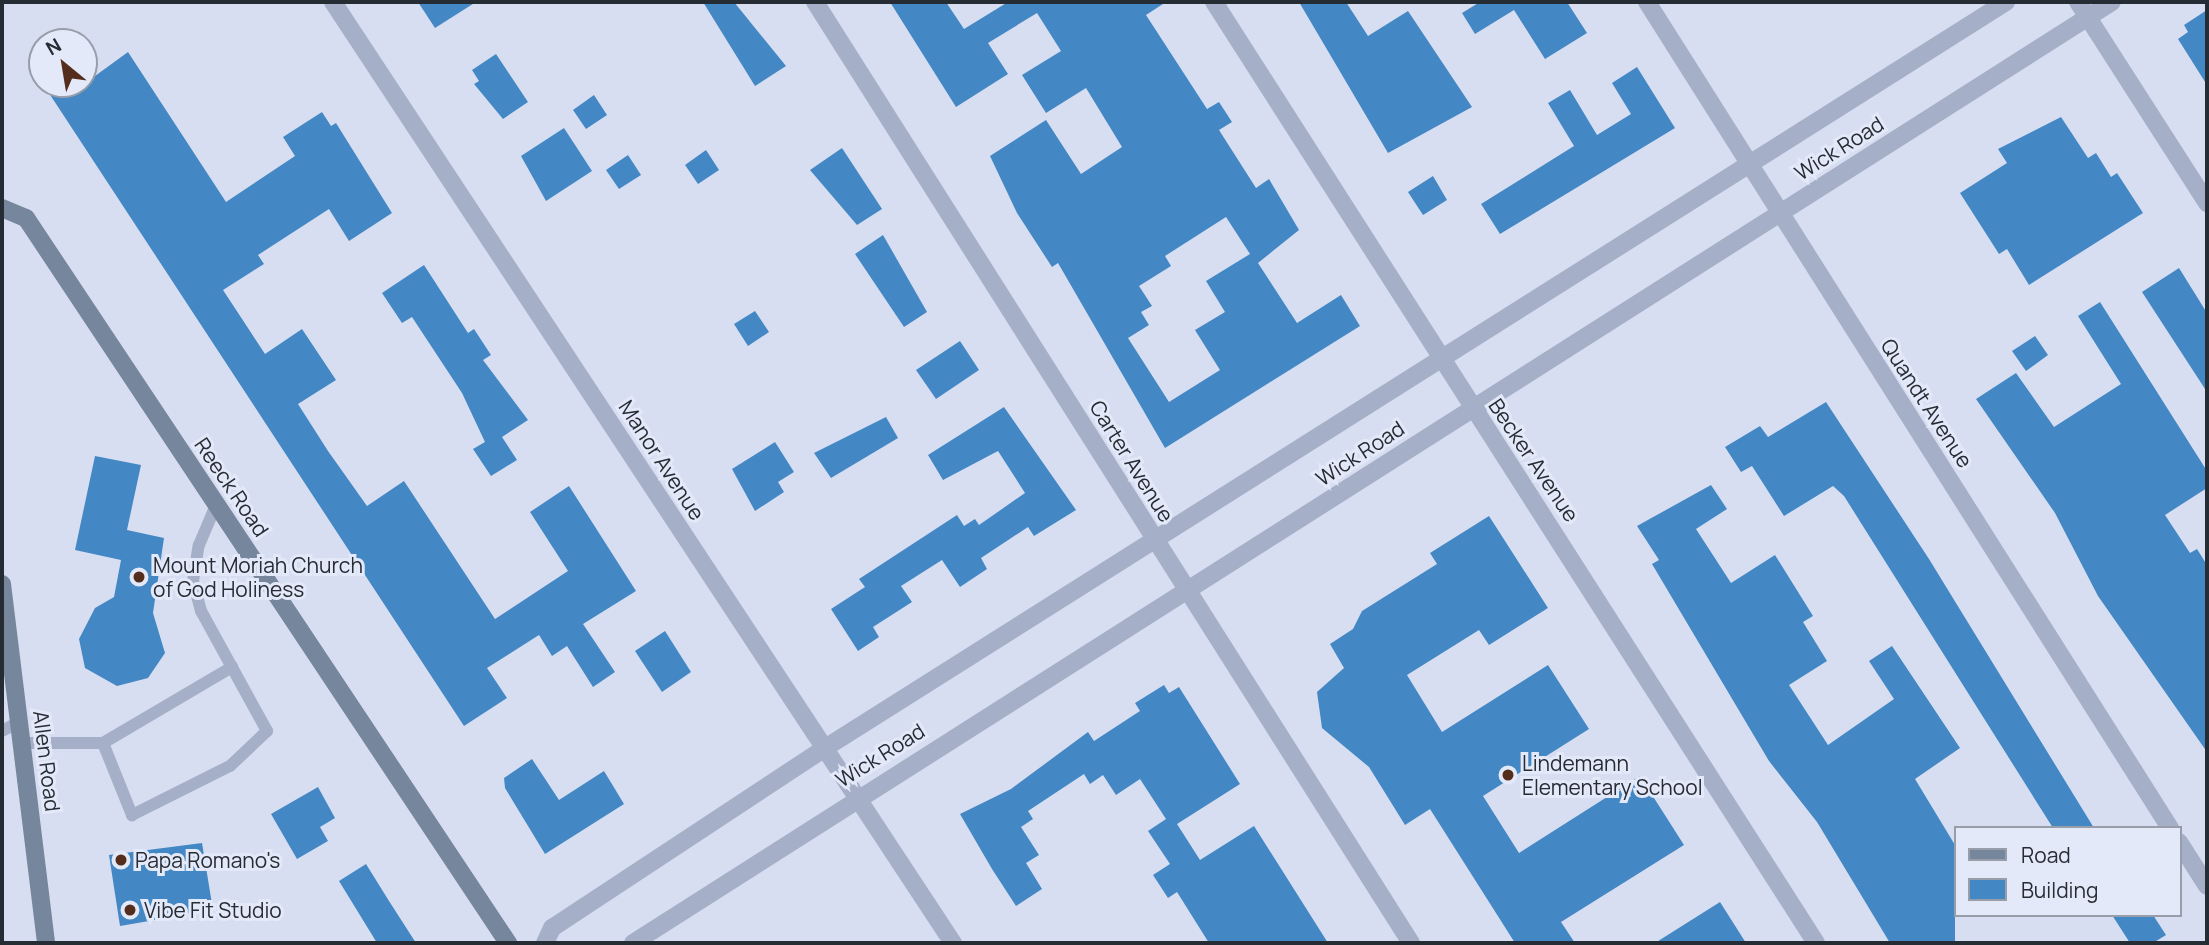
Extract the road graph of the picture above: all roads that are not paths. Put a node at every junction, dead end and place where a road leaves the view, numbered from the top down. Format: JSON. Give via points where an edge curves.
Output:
{"nodes":[{"id":1,"x":333,"y":2,"type":"edge"},
{"id":2,"x":815,"y":2,"type":"edge"},
{"id":3,"x":1214,"y":2,"type":"edge"},
{"id":4,"x":1647,"y":2,"type":"edge"},
{"id":5,"x":2006,"y":2,"type":"edge"},
{"id":6,"x":2112,"y":2,"type":"edge"},
{"id":7,"x":2083,"y":9,"type":"edge"},
{"id":8,"x":1750,"y":163,"type":"junction"},
{"id":9,"x":2207,"y":203,"type":"edge"},
{"id":10,"x":2,"y":208,"type":"edge"},
{"id":11,"x":1781,"y":212,"type":"junction"},
{"id":12,"x":1442,"y":360,"type":"junction"},
{"id":13,"x":1473,"y":408,"type":"junction"},
{"id":14,"x":216,"y":505,"type":"junction"},
{"id":15,"x":1157,"y":543,"type":"junction"},
{"id":16,"x":2,"y":584,"type":"edge"},
{"id":17,"x":1187,"y":590,"type":"junction"},
{"id":18,"x":232,"y":667,"type":"junction"},
{"id":19,"x":19,"y":722,"type":"junction"},
{"id":20,"x":2,"y":731,"type":"edge"},
{"id":21,"x":22,"y":743,"type":"junction"},
{"id":22,"x":103,"y":743,"type":"junction"},
{"id":23,"x":825,"y":748,"type":"junction"},
{"id":24,"x":858,"y":797,"type":"junction"},
{"id":25,"x":2169,"y":826,"type":"edge"},
{"id":26,"x":2181,"y":845,"type":"edge"},
{"id":27,"x":2207,"y":886,"type":"edge"},
{"id":28,"x":46,"y":943,"type":"edge"},
{"id":29,"x":508,"y":943,"type":"edge"},
{"id":30,"x":545,"y":943,"type":"edge"},
{"id":31,"x":633,"y":943,"type":"edge"},
{"id":32,"x":953,"y":943,"type":"edge"},
{"id":33,"x":1411,"y":943,"type":"edge"},
{"id":34,"x":1816,"y":943,"type":"edge"}],
"edges":[{"from":1,"to":23,"type":"street","name":"Manor Avenue"},
{"from":2,"to":15,"type":"street","name":"Carter Avenue"},
{"from":3,"to":12,"type":"street","name":"Becker Avenue"},
{"from":4,"to":8,"type":"street","name":"Quandt Avenue"},
{"from":5,"to":8,"type":"street","name":"Wick Road"},
{"from":6,"to":7,"type":"street","name":"Wick Road"},
{"from":7,"to":9,"type":"street"},
{"from":7,"to":11,"type":"street","name":"Wick Road"},
{"from":8,"to":11,"type":"street","name":"Quandt Avenue"},
{"from":8,"to":12,"type":"street","name":"Wick Road"},
{"from":10,"to":14,"type":"street","name":"Reeck Road","via":[[26,218]]},
{"from":11,"to":13,"type":"street","name":"Wick Road"},
{"from":11,"to":25,"type":"street","name":"Quandt Avenue"},
{"from":12,"to":13,"type":"street","name":"Becker Avenue"},
{"from":12,"to":15,"type":"street","name":"Wick Road"},
{"from":13,"to":17,"type":"street","name":"Wick Road"},
{"from":13,"to":34,"type":"street","name":"Becker Avenue"},
{"from":14,"to":18,"type":"lane","via":[[199,545],[193,581],[201,611]]},
{"from":14,"to":29,"type":"street","name":"Reeck Road"},
{"from":15,"to":17,"type":"street","name":"Carter Avenue"},
{"from":15,"to":23,"type":"street","name":"Wick Road"},
{"from":16,"to":19,"type":"street","name":"Allen Road"},
{"from":17,"to":24,"type":"street","name":"Wick Road"},
{"from":17,"to":33,"type":"street","name":"Carter Avenue"},
{"from":18,"to":22,"type":"lane"},
{"from":18,"to":22,"type":"lane","via":[[267,731],[230,766],[132,815]]},
{"from":19,"to":20,"type":"lane"},
{"from":19,"to":21,"type":"street","name":"Allen Road"},
{"from":21,"to":22,"type":"lane"},
{"from":21,"to":28,"type":"street","name":"Allen Road"},
{"from":23,"to":24,"type":"street","name":"Manor Avenue"},
{"from":23,"to":30,"type":"street","name":"Wick Road","via":[[552,928]]},
{"from":24,"to":31,"type":"street","name":"Wick Road"},
{"from":24,"to":32,"type":"street","name":"Manor Avenue"},
{"from":26,"to":27,"type":"street"}]}
